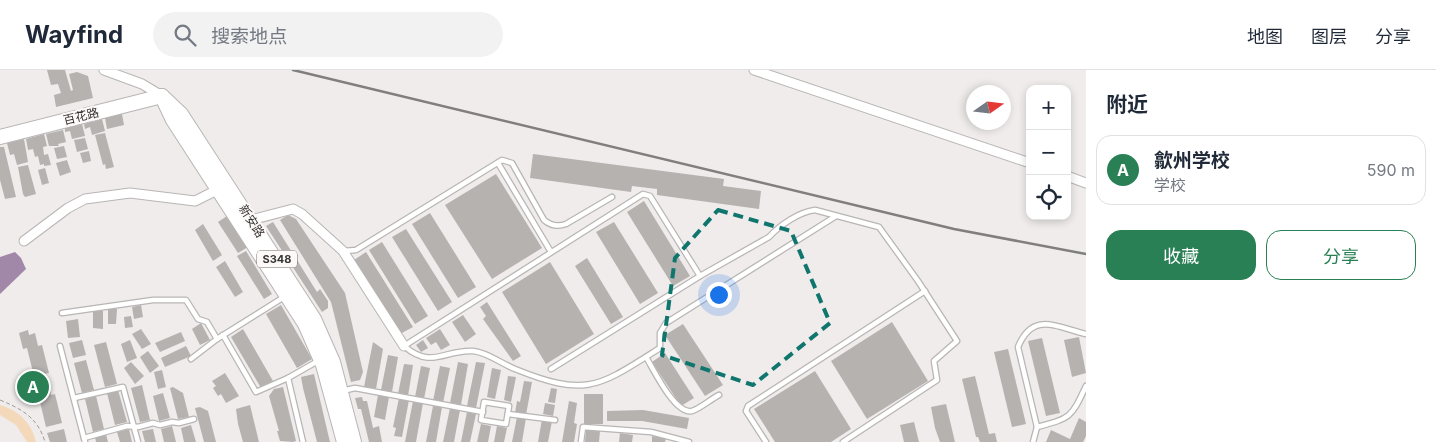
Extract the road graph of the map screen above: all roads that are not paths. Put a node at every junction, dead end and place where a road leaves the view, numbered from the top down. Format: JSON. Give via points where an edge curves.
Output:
{"nodes":[{"id":1,"x":104,"y":70,"type":"edge"},
{"id":2,"x":754,"y":70,"type":"edge"},
{"id":3,"x":162,"y":96,"type":"junction"},
{"id":4,"x":0,"y":137,"type":"edge"},
{"id":5,"x":1026,"y":162,"type":"edge"},
{"id":6,"x":498,"y":163,"type":"junction"},
{"id":7,"x":1071,"y":177,"type":"edge"},
{"id":8,"x":1086,"y":183,"type":"edge"},
{"id":9,"x":219,"y":189,"type":"junction"},
{"id":10,"x":612,"y":197,"type":"dead end"},
{"id":11,"x":836,"y":216,"type":"junction"},
{"id":12,"x":251,"y":220,"type":"junction"},
{"id":13,"x":24,"y":240,"type":"dead end"},
{"id":14,"x":343,"y":251,"type":"junction"},
{"id":15,"x":551,"y":252,"type":"junction"},
{"id":16,"x":700,"y":276,"type":"junction"},
{"id":17,"x":925,"y":291,"type":"junction"},
{"id":18,"x":288,"y":295,"type":"junction"},
{"id":19,"x":62,"y":313,"type":"dead end"},
{"id":20,"x":1086,"y":334,"type":"edge"},
{"id":21,"x":223,"y":335,"type":"junction"},
{"id":22,"x":216,"y":339,"type":"junction"},
{"id":23,"x":60,"y":346,"type":"dead end"},
{"id":24,"x":404,"y":346,"type":"junction"},
{"id":25,"x":646,"y":357,"type":"junction"},
{"id":26,"x":191,"y":358,"type":"dead end"},
{"id":27,"x":321,"y":359,"type":"junction"},
{"id":28,"x":551,"y":369,"type":"dead end"},
{"id":29,"x":288,"y":378,"type":"junction"},
{"id":30,"x":1086,"y":386,"type":"edge"},
{"id":31,"x":341,"y":392,"type":"junction"},
{"id":32,"x":719,"y":394,"type":"dead end"},
{"id":33,"x":74,"y":398,"type":"junction"},
{"id":34,"x":483,"y":412,"type":"junction"},
{"id":35,"x":508,"y":414,"type":"junction"},
{"id":36,"x":194,"y":420,"type":"dead end"},
{"id":37,"x":555,"y":420,"type":"dead end"},
{"id":38,"x":134,"y":426,"type":"junction"},
{"id":39,"x":1037,"y":428,"type":"junction"},
{"id":40,"x":85,"y":440,"type":"edge"},
{"id":41,"x":138,"y":442,"type":"edge"},
{"id":42,"x":303,"y":442,"type":"edge"},
{"id":43,"x":344,"y":442,"type":"edge"},
{"id":44,"x":354,"y":442,"type":"edge"},
{"id":45,"x":581,"y":442,"type":"edge"},
{"id":46,"x":689,"y":442,"type":"edge"},
{"id":47,"x":766,"y":442,"type":"edge"},
{"id":48,"x":843,"y":442,"type":"edge"},
{"id":49,"x":1033,"y":442,"type":"edge"}],
"edges":[{"from":1,"to":3,"type":"street","name":"新安路","via":[[142,84]]},
{"from":2,"to":5,"type":"street"},
{"from":3,"to":4,"type":"main road","name":"百花路"},
{"from":3,"to":9,"type":"main road","name":"新安路","number":"S348","via":[[173,120]]},
{"from":3,"to":12,"type":"main road","name":"新安路","number":"S348","via":[[181,114]]},
{"from":6,"to":10,"type":"lane","via":[[505,160],[512,163],[544,220],[554,226],[566,224]]},
{"from":6,"to":14,"type":"lane","via":[[356,250]]},
{"from":6,"to":15,"type":"lane"},
{"from":7,"to":8,"type":"street"},
{"from":9,"to":13,"type":"street","via":[[195,202],[130,193],[85,199]]},
{"from":9,"to":18,"type":"main road","name":"新安路","number":"S348"},
{"from":11,"to":16,"type":"lane","via":[[808,211]]},
{"from":11,"to":17,"type":"lane","via":[[879,227]]},
{"from":11,"to":25,"type":"lane","via":[[666,323],[660,333],[660,348]]},
{"from":12,"to":14,"type":"street","via":[[296,210]]},
{"from":12,"to":31,"type":"main road","name":"新安路","number":"S348","via":[[314,319],[330,354]]},
{"from":14,"to":24,"type":"street"},
{"from":15,"to":16,"type":"lane","via":[[645,194],[650,196]]},
{"from":15,"to":24,"type":"lane"},
{"from":16,"to":28,"type":"lane"},
{"from":17,"to":47,"type":"lane","via":[[748,406],[746,411]]},
{"from":17,"to":48,"type":"lane","via":[[957,341],[934,361],[936,380]]},
{"from":18,"to":21,"type":"lane"},
{"from":18,"to":27,"type":"main road","name":"新安路","number":"S348"},
{"from":19,"to":22,"type":"lane","via":[[153,300],[186,300],[198,319],[207,322]]},
{"from":20,"to":39,"type":"lane","via":[[1041,323],[1031,327],[1021,338],[1018,347]]},
{"from":21,"to":22,"type":"lane"},
{"from":21,"to":29,"type":"lane","via":[[256,392]]},
{"from":22,"to":26,"type":"lane"},
{"from":23,"to":33,"type":"lane"},
{"from":24,"to":25,"type":"lane","via":[[420,356],[431,358],[466,351],[478,352],[531,375],[575,386],[604,382]]},
{"from":25,"to":32,"type":"lane","via":[[676,404],[685,411],[694,410]]},
{"from":27,"to":29,"type":"lane"},
{"from":27,"to":43,"type":"main road","name":"新安路","number":"S348"},
{"from":29,"to":42,"type":"lane"},
{"from":30,"to":39,"type":"lane","via":[[1069,416]]},
{"from":31,"to":34,"type":"lane","via":[[354,388]]},
{"from":31,"to":44,"type":"main road","name":"新安路","number":"S348"},
{"from":33,"to":38,"type":"lane","via":[[121,386]]},
{"from":33,"to":40,"type":"lane"},
{"from":34,"to":35,"type":"lane","via":[[482,420],[506,424]]},
{"from":34,"to":35,"type":"lane","via":[[484,402],[509,406]]},
{"from":35,"to":37,"type":"lane"},
{"from":36,"to":38,"type":"lane"},
{"from":38,"to":40,"type":"lane"},
{"from":38,"to":41,"type":"lane"},
{"from":39,"to":49,"type":"lane"},
{"from":45,"to":46,"type":"lane","via":[[583,427],[651,432]]}]}
